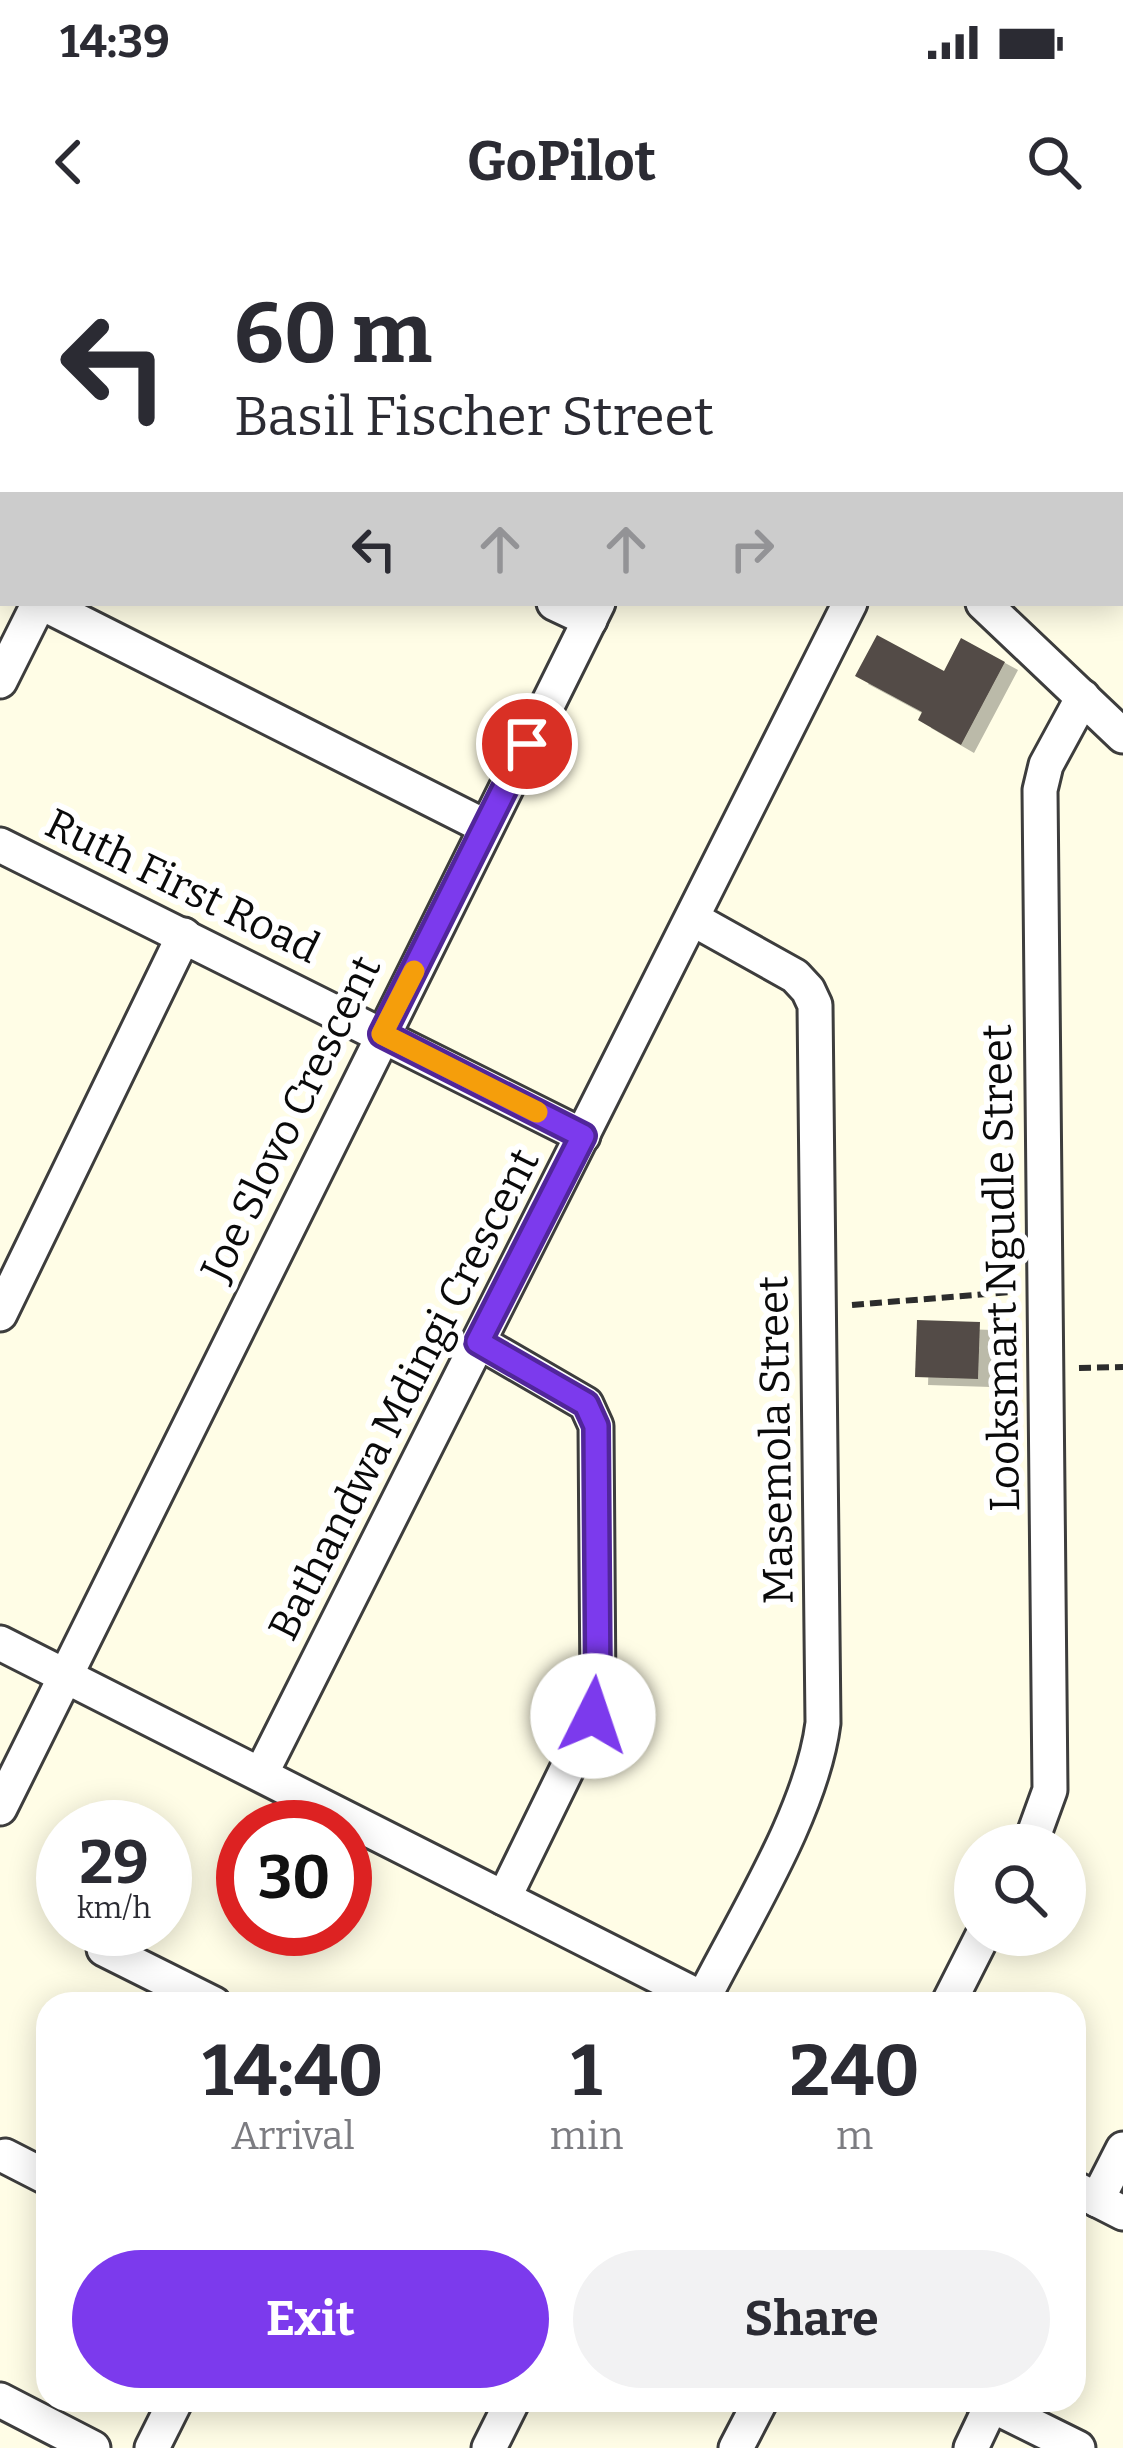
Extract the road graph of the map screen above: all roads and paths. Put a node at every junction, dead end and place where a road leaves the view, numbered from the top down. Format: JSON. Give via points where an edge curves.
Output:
{"nodes":[{"id":1,"x":38,"y":606,"type":"edge"},
{"id":2,"x":46,"y":606,"type":"edge"},
{"id":3,"x":849,"y":606,"type":"edge"},
{"id":4,"x":985,"y":606,"type":"edge"},
{"id":5,"x":594,"y":612,"type":"edge"},
{"id":6,"x":0,"y":681,"type":"edge"},
{"id":7,"x":1083,"y":697,"type":"junction"},
{"id":8,"x":1123,"y":736,"type":"edge"},
{"id":9,"x":486,"y":826,"type":"junction"},
{"id":10,"x":0,"y":844,"type":"edge"},
{"id":11,"x":693,"y":919,"type":"junction"},
{"id":12,"x":184,"y":935,"type":"junction"},
{"id":13,"x":382,"y":1034,"type":"junction"},
{"id":14,"x":583,"y":1136,"type":"junction"},
{"id":15,"x":1045,"y":1291,"type":"junction"},
{"id":16,"x":818,"y":1307,"type":"junction"},
{"id":17,"x":0,"y":1314,"type":"edge"},
{"id":18,"x":478,"y":1342,"type":"junction"},
{"id":19,"x":1123,"y":1367,"type":"edge"},
{"id":20,"x":1046,"y":1369,"type":"junction"},
{"id":21,"x":0,"y":1642,"type":"edge"},
{"id":22,"x":65,"y":1675,"type":"junction"},
{"id":23,"x":261,"y":1774,"type":"junction"},
{"id":24,"x":0,"y":1808,"type":"edge"},
{"id":25,"x":1038,"y":1824,"type":"edge"},
{"id":26,"x":504,"y":1898,"type":"junction"},
{"id":27,"x":120,"y":1956,"type":"edge"},
{"id":28,"x":972,"y":1956,"type":"edge"},
{"id":29,"x":190,"y":1992,"type":"edge"},
{"id":30,"x":688,"y":1992,"type":"edge"},
{"id":31,"x":713,"y":1992,"type":"edge"},
{"id":32,"x":954,"y":1992,"type":"edge"},
{"id":33,"x":1123,"y":2149,"type":"edge"},
{"id":34,"x":4,"y":2156,"type":"dead end"},
{"id":35,"x":36,"y":2172,"type":"edge"},
{"id":36,"x":1098,"y":2200,"type":"edge"},
{"id":37,"x":0,"y":2400,"type":"edge"},
{"id":38,"x":170,"y":2412,"type":"edge"},
{"id":39,"x":507,"y":2412,"type":"edge"},
{"id":40,"x":755,"y":2412,"type":"edge"},
{"id":41,"x":983,"y":2412,"type":"edge"},
{"id":42,"x":1004,"y":2412,"type":"edge"},
{"id":43,"x":93,"y":2448,"type":"edge"},
{"id":44,"x":152,"y":2448,"type":"edge"},
{"id":45,"x":489,"y":2448,"type":"edge"},
{"id":46,"x":736,"y":2448,"type":"edge"},
{"id":47,"x":970,"y":2448,"type":"edge"},
{"id":48,"x":1078,"y":2448,"type":"edge"}],
"edges":[{"from":1,"to":6,"type":"street"},
{"from":2,"to":9,"type":"street"},
{"from":3,"to":11,"type":"street","name":"Bathandwa Mdingi Crescent"},
{"from":4,"to":7,"type":"street"},
{"from":5,"to":9,"type":"street","name":"Joe Slovo Crescent"},
{"from":7,"to":8,"type":"street"},
{"from":7,"to":15,"type":"street","name":"Looksmart Ngudle Street","via":[[1040,790]]},
{"from":9,"to":13,"type":"street","name":"Joe Slovo Crescent"},
{"from":10,"to":12,"type":"street","name":"Ruth First Road"},
{"from":11,"to":14,"type":"street","name":"Bathandwa Mdingi Crescent"},
{"from":11,"to":16,"type":"street","name":"Masemola Street","via":[[795,976],[815,1005]]},
{"from":12,"to":13,"type":"street","name":"Ruth First Road"},
{"from":12,"to":17,"type":"street"},
{"from":13,"to":14,"type":"street","name":"Ruth First Road"},
{"from":13,"to":22,"type":"street","name":"Joe Slovo Crescent"},
{"from":14,"to":18,"type":"street","name":"Bathandwa Mdingi Crescent"},
{"from":15,"to":16,"type":"path"},
{"from":15,"to":20,"type":"street","name":"Looksmart Ngudle Street"},
{"from":16,"to":31,"type":"street","name":"Masemola Street","via":[[818,1757]]},
{"from":18,"to":23,"type":"street","name":"Bathandwa Mdingi Crescent"},
{"from":18,"to":26,"type":"street","via":[[586,1404],[596,1426],[598,1693]]},
{"from":19,"to":20,"type":"path"},
{"from":20,"to":25,"type":"street","name":"Looksmart Ngudle Street","via":[[1050,1790]]},
{"from":21,"to":22,"type":"street"},
{"from":22,"to":23,"type":"street"},
{"from":22,"to":24,"type":"street","name":"Joe Slovo Crescent"},
{"from":23,"to":26,"type":"street"},
{"from":26,"to":30,"type":"street"},
{"from":27,"to":29,"type":"street"},
{"from":28,"to":32,"type":"street"},
{"from":33,"to":36,"type":"street"},
{"from":34,"to":35,"type":"street"},
{"from":37,"to":43,"type":"street"},
{"from":38,"to":44,"type":"street"},
{"from":39,"to":45,"type":"street"},
{"from":40,"to":46,"type":"street"},
{"from":41,"to":47,"type":"street"},
{"from":42,"to":48,"type":"street"}]}
